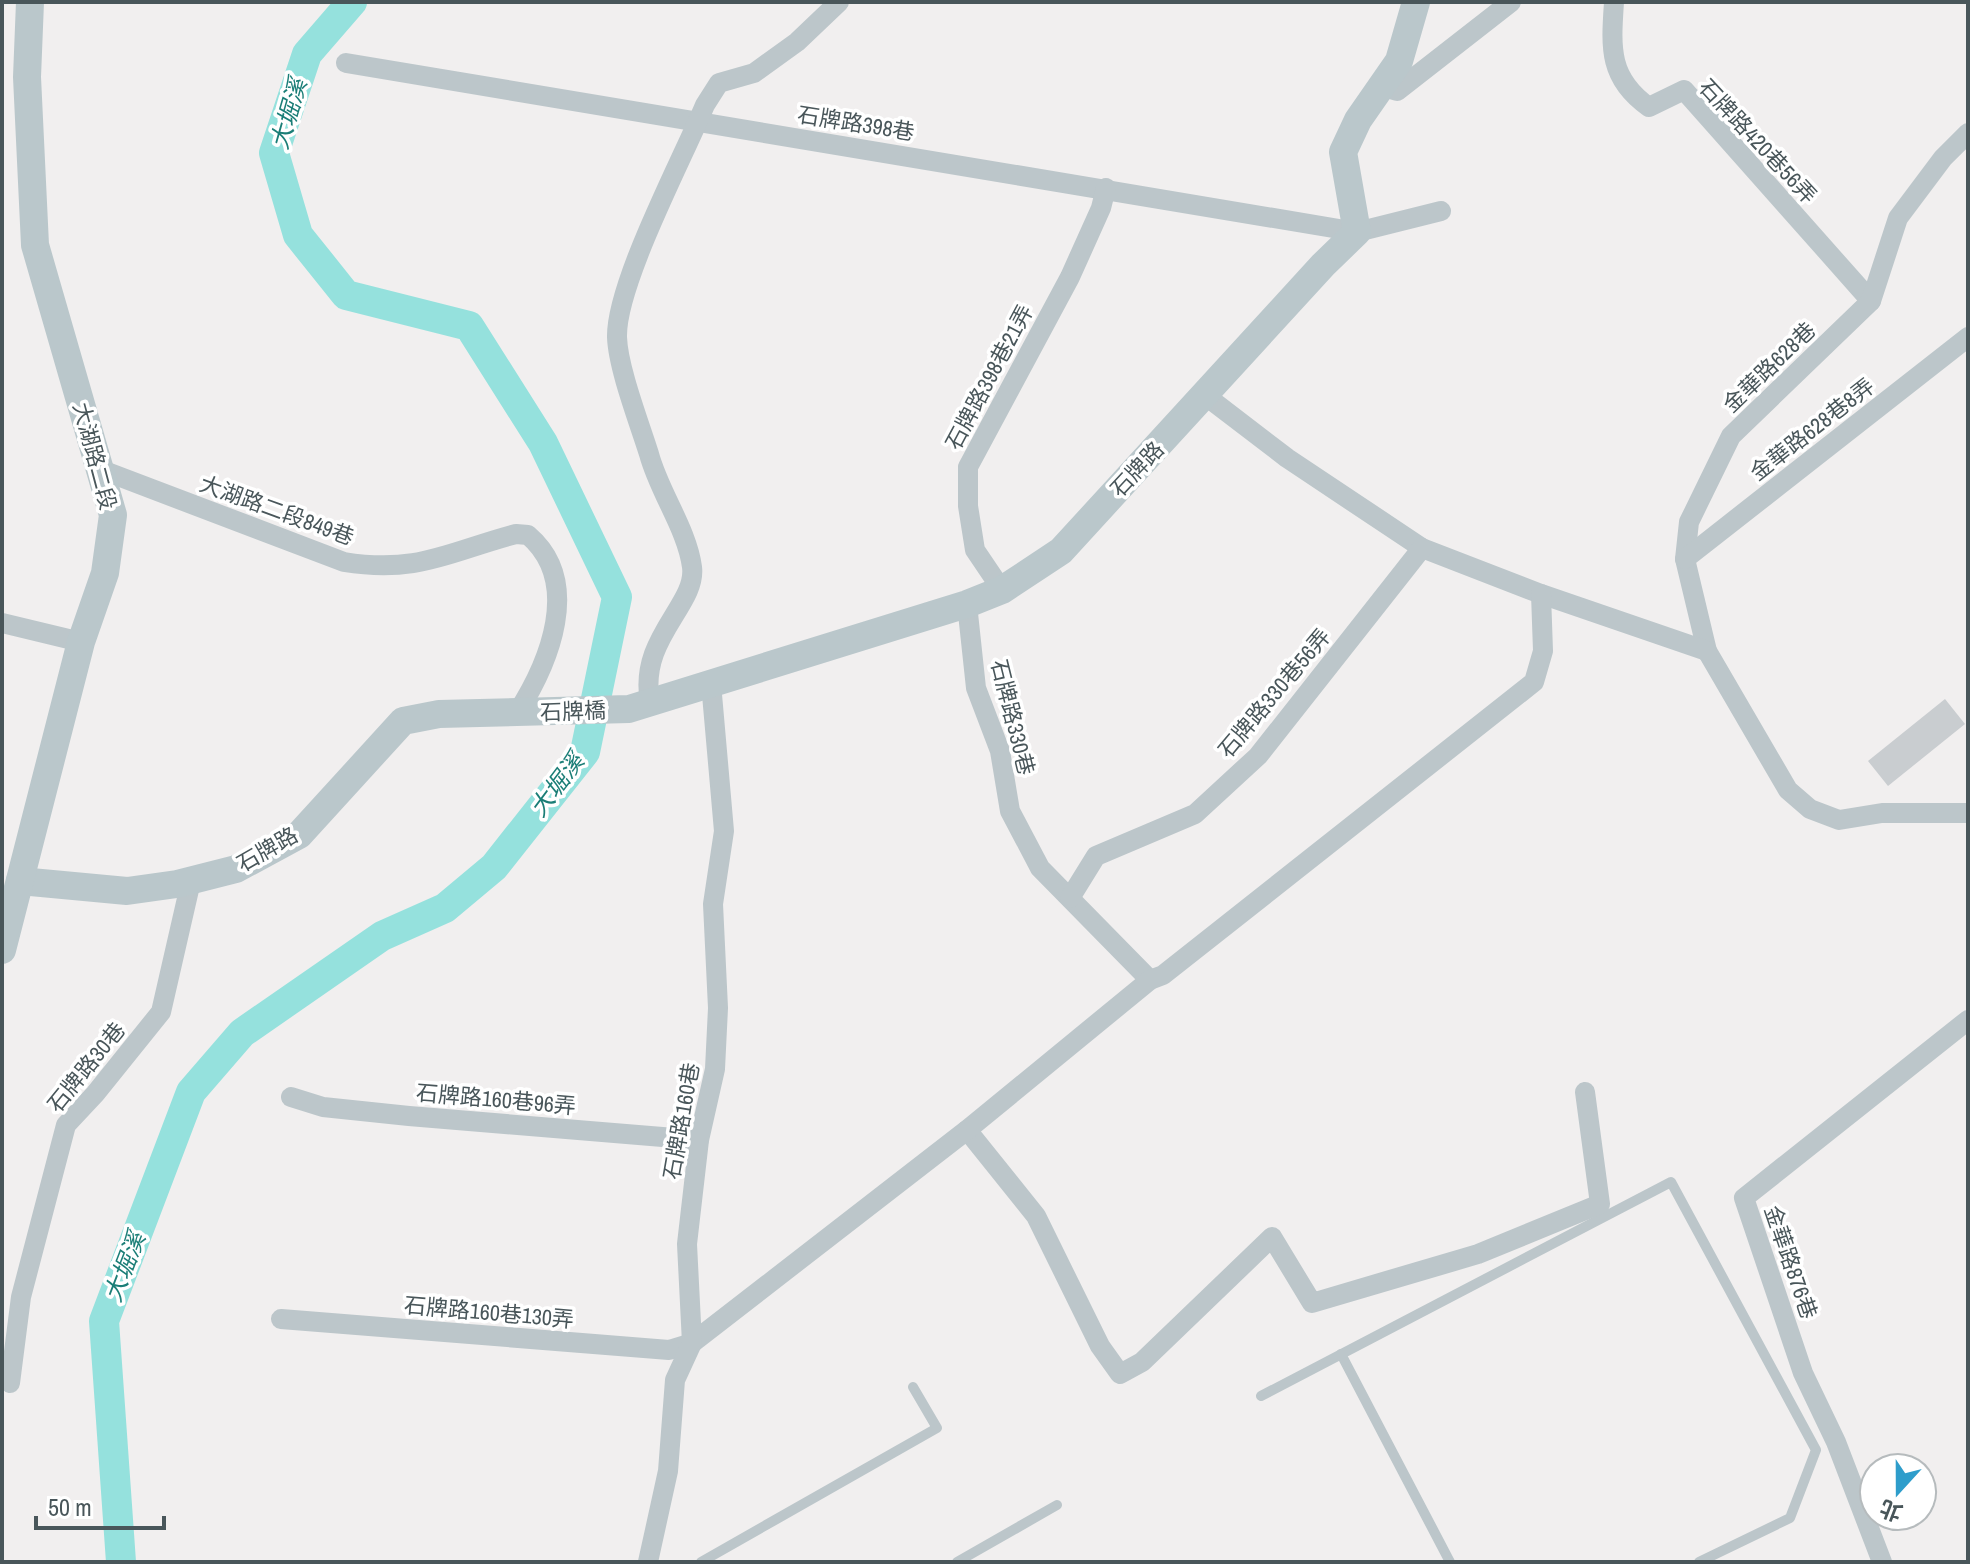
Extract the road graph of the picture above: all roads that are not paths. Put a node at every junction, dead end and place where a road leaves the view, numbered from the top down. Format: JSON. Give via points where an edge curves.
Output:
{"nodes":[{"id":1,"x":30,"y":2,"type":"edge"},
{"id":2,"x":839,"y":2,"type":"edge"},
{"id":3,"x":1416,"y":2,"type":"edge"},
{"id":4,"x":1511,"y":2,"type":"edge"},
{"id":5,"x":1614,"y":2,"type":"edge"},
{"id":6,"x":346,"y":63,"type":"dead end"},
{"id":7,"x":1383,"y":87,"type":"junction"},
{"id":8,"x":698,"y":122,"type":"junction"},
{"id":9,"x":1968,"y":133,"type":"edge"},
{"id":10,"x":1106,"y":188,"type":"junction"},
{"id":11,"x":1441,"y":211,"type":"dead end"},
{"id":12,"x":1357,"y":232,"type":"junction"},
{"id":13,"x":1871,"y":301,"type":"junction"},
{"id":14,"x":1968,"y":337,"type":"edge"},
{"id":15,"x":1206,"y":396,"type":"junction"},
{"id":16,"x":102,"y":470,"type":"junction"},
{"id":17,"x":1422,"y":548,"type":"junction"},
{"id":18,"x":1685,"y":559,"type":"junction"},
{"id":19,"x":1002,"y":590,"type":"junction"},
{"id":20,"x":1541,"y":594,"type":"junction"},
{"id":21,"x":967,"y":604,"type":"junction"},
{"id":22,"x":2,"y":623,"type":"edge"},
{"id":23,"x":81,"y":642,"type":"junction"},
{"id":24,"x":1707,"y":651,"type":"junction"},
{"id":25,"x":711,"y":683,"type":"junction"},
{"id":26,"x":640,"y":706,"type":"junction"},
{"id":27,"x":517,"y":713,"type":"junction"},
{"id":28,"x":1968,"y":813,"type":"edge"},
{"id":29,"x":20,"y":881,"type":"junction"},
{"id":30,"x":191,"y":881,"type":"junction"},
{"id":31,"x":1070,"y":898,"type":"junction"},
{"id":32,"x":2,"y":950,"type":"edge"},
{"id":33,"x":1150,"y":980,"type":"junction"},
{"id":34,"x":1968,"y":1020,"type":"edge"},
{"id":35,"x":1585,"y":1092,"type":"dead end"},
{"id":36,"x":291,"y":1097,"type":"dead end"},
{"id":37,"x":967,"y":1130,"type":"junction"},
{"id":38,"x":699,"y":1140,"type":"junction"},
{"id":39,"x":281,"y":1319,"type":"dead end"},
{"id":40,"x":692,"y":1343,"type":"junction"},
{"id":41,"x":1341,"y":1354,"type":"junction"},
{"id":42,"x":10,"y":1383,"type":"dead end"},
{"id":43,"x":913,"y":1387,"type":"dead end"},
{"id":44,"x":1261,"y":1396,"type":"dead end"},
{"id":45,"x":1057,"y":1505,"type":"dead end"},
{"id":46,"x":648,"y":1562,"type":"edge"},
{"id":47,"x":701,"y":1562,"type":"edge"},
{"id":48,"x":957,"y":1562,"type":"edge"},
{"id":49,"x":1450,"y":1562,"type":"edge"},
{"id":50,"x":1699,"y":1562,"type":"edge"},
{"id":51,"x":1882,"y":1562,"type":"edge"}],
"edges":[{"from":1,"to":16,"type":"street","name":"大湖路二段","via":[[27,77],[35,245]]},
{"from":2,"to":8,"type":"street","via":[[754,73],[719,83]]},
{"from":3,"to":7,"type":"street","via":[[1399,61]]},
{"from":4,"to":7,"type":"street","via":[[1397,91]]},
{"from":5,"to":13,"type":"street","name":"石牌路420巷56弄","via":[[1610,53],[1630,94],[1649,107],[1684,90]]},
{"from":6,"to":8,"type":"street","name":"石牌路398巷"},
{"from":7,"to":12,"type":"street","via":[[1343,152]]},
{"from":8,"to":10,"type":"street","name":"石牌路398巷"},
{"from":8,"to":26,"type":"street","via":[[638,258],[619,315],[617,339],[651,462],[693,570],[648,666]]},
{"from":9,"to":13,"type":"street","name":"金華路628巷","via":[[1898,218]]},
{"from":10,"to":12,"type":"street","name":"石牌路398巷"},
{"from":10,"to":19,"type":"street","name":"石牌路398巷21弄","via":[[1070,277],[968,467],[975,550]]},
{"from":11,"to":12,"type":"street"},
{"from":12,"to":15,"type":"street","name":"石牌路"},
{"from":13,"to":18,"type":"street","name":"金華路628巷","via":[[1731,436],[1689,522]]},
{"from":14,"to":18,"type":"street","name":"金華路628巷8弄"},
{"from":15,"to":17,"type":"street","via":[[1287,458]]},
{"from":15,"to":19,"type":"street","name":"石牌路","via":[[1061,551]]},
{"from":16,"to":23,"type":"street","name":"大湖路二段","via":[[113,515],[105,573]]},
{"from":16,"to":27,"type":"street","name":"大湖路二段849巷","via":[[344,562],[384,569],[528,535],[548,559],[559,597],[537,682]]},
{"from":17,"to":20,"type":"street"},
{"from":17,"to":31,"type":"street","name":"石牌路330巷56弄","via":[[1258,756],[1195,814],[1096,856]]},
{"from":18,"to":24,"type":"street","name":"金華路628巷"},
{"from":19,"to":21,"type":"street","name":"石牌路"},
{"from":20,"to":24,"type":"street"},
{"from":20,"to":33,"type":"street","via":[[1543,651],[1534,682],[1163,975]]},
{"from":21,"to":25,"type":"street","name":"石牌路"},
{"from":21,"to":31,"type":"street","name":"石牌路330巷","via":[[976,688],[1000,751],[1010,811],[1040,868]]},
{"from":22,"to":23,"type":"street"},
{"from":23,"to":29,"type":"street","name":"大湖路二段"},
{"from":24,"to":28,"type":"street","name":"金華路628巷","via":[[1788,790],[1810,809],[1839,820],[1882,813]]},
{"from":25,"to":26,"type":"street","name":"石牌路"},
{"from":25,"to":38,"type":"street","name":"石牌路160巷","via":[[724,831],[713,904],[715,1069]]},
{"from":26,"to":27,"type":"street","name":"石牌橋"},
{"from":27,"to":30,"type":"street","name":"石牌路","via":[[439,714],[403,721],[299,835],[236,869]]},
{"from":29,"to":30,"type":"street","name":"石牌路","via":[[127,891]]},
{"from":29,"to":32,"type":"street","name":"大湖路二段"},
{"from":30,"to":42,"type":"street","name":"石牌路30巷","via":[[161,1012],[66,1125],[21,1297]]},
{"from":31,"to":33,"type":"street","name":"石牌路330巷"},
{"from":33,"to":37,"type":"street"},
{"from":34,"to":51,"type":"street","name":"金華路876巷","via":[[1744,1198],[1803,1373]]},
{"from":35,"to":37,"type":"street","via":[[1600,1204],[1478,1254],[1312,1303],[1272,1237],[1142,1362],[1120,1374],[1100,1346],[1036,1216]]},
{"from":36,"to":38,"type":"street","name":"石牌路160巷96弄","via":[[323,1107]]},
{"from":37,"to":40,"type":"street"},
{"from":38,"to":40,"type":"street","name":"石牌路160巷","via":[[687,1244]]},
{"from":39,"to":40,"type":"street","name":"石牌路160巷130弄","via":[[669,1350]]},
{"from":40,"to":46,"type":"street","name":"石牌路160巷","via":[[675,1380],[668,1471]]},
{"from":41,"to":44,"type":"lane"},
{"from":41,"to":49,"type":"lane"},
{"from":41,"to":50,"type":"lane","via":[[1671,1182],[1816,1450],[1790,1518]]},
{"from":43,"to":47,"type":"lane","via":[[937,1428]]},
{"from":45,"to":48,"type":"lane"}]}
